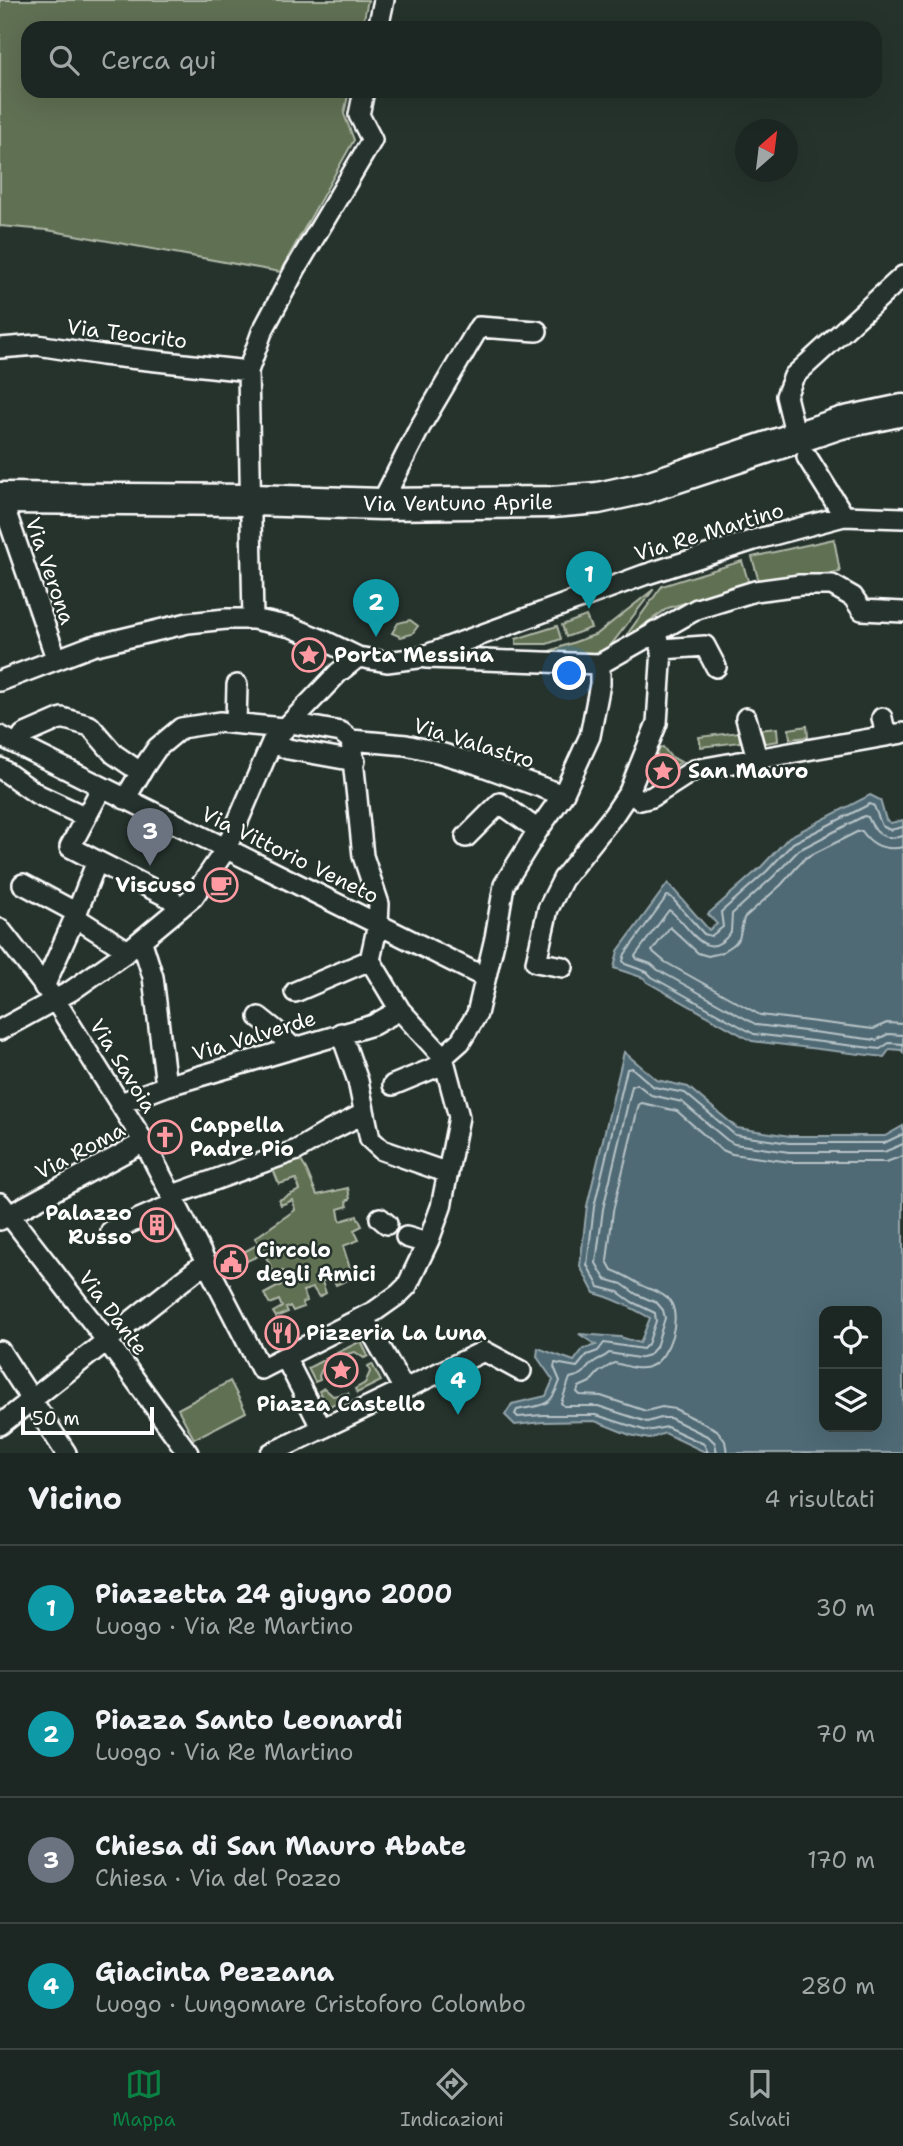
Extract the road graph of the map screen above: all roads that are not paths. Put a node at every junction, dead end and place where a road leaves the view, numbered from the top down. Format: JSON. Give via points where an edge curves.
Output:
{"nodes":[{"id":1,"x":384,"y":0,"type":"edge"},
{"id":2,"x":380,"y":21,"type":"edge"},
{"id":3,"x":363,"y":98,"type":"edge"},
{"id":4,"x":903,"y":276,"type":"edge"},
{"id":5,"x":537,"y":331,"type":"dead end"},
{"id":6,"x":0,"y":348,"type":"edge"},
{"id":7,"x":248,"y":371,"type":"junction"},
{"id":8,"x":903,"y":410,"type":"edge"},
{"id":9,"x":802,"y":447,"type":"junction"},
{"id":10,"x":0,"y":498,"type":"edge"},
{"id":11,"x":251,"y":500,"type":"junction"},
{"id":12,"x":381,"y":503,"type":"junction"},
{"id":13,"x":844,"y":516,"type":"junction"},
{"id":14,"x":903,"y":518,"type":"edge"},
{"id":15,"x":903,"y":612,"type":"edge"},
{"id":16,"x":253,"y":619,"type":"junction"},
{"id":17,"x":659,"y":640,"type":"junction"},
{"id":18,"x":358,"y":657,"type":"junction"},
{"id":19,"x":56,"y":658,"type":"junction"},
{"id":20,"x":418,"y":658,"type":"junction"},
{"id":21,"x":600,"y":664,"type":"junction"},
{"id":22,"x":716,"y":667,"type":"dead end"},
{"id":23,"x":0,"y":681,"type":"edge"},
{"id":24,"x":237,"y":685,"type":"dead end"},
{"id":25,"x":747,"y":718,"type":"dead end"},
{"id":26,"x":236,"y":723,"type":"junction"},
{"id":27,"x":890,"y":729,"type":"edge"},
{"id":28,"x":282,"y":731,"type":"junction"},
{"id":29,"x":7,"y":738,"type":"edge"},
{"id":30,"x":351,"y":740,"type":"junction"},
{"id":31,"x":757,"y":758,"type":"junction"},
{"id":32,"x":355,"y":761,"type":"junction"},
{"id":33,"x":0,"y":768,"type":"edge"},
{"id":34,"x":140,"y":772,"type":"junction"},
{"id":35,"x":102,"y":787,"type":"junction"},
{"id":36,"x":629,"y":792,"type":"junction"},
{"id":37,"x":563,"y":795,"type":"junction"},
{"id":38,"x":125,"y":799,"type":"junction"},
{"id":39,"x":86,"y":817,"type":"junction"},
{"id":40,"x":538,"y":830,"type":"junction"},
{"id":41,"x":466,"y":837,"type":"dead end"},
{"id":42,"x":226,"y":849,"type":"junction"},
{"id":43,"x":97,"y":862,"type":"junction"},
{"id":44,"x":23,"y":884,"type":"dead end"},
{"id":45,"x":180,"y":908,"type":"junction"},
{"id":46,"x":76,"y":915,"type":"junction"},
{"id":47,"x":378,"y":924,"type":"junction"},
{"id":48,"x":0,"y":929,"type":"edge"},
{"id":49,"x":135,"y":946,"type":"junction"},
{"id":50,"x":370,"y":960,"type":"junction"},
{"id":51,"x":563,"y":967,"type":"dead end"},
{"id":52,"x":484,"y":977,"type":"junction"},
{"id":53,"x":295,"y":992,"type":"dead end"},
{"id":54,"x":50,"y":993,"type":"junction"},
{"id":55,"x":400,"y":1010,"type":"junction"},
{"id":56,"x":259,"y":1017,"type":"dead end"},
{"id":57,"x":0,"y":1030,"type":"edge"},
{"id":58,"x":341,"y":1033,"type":"junction"},
{"id":59,"x":293,"y":1048,"type":"junction"},
{"id":60,"x":443,"y":1061,"type":"junction"},
{"id":61,"x":393,"y":1085,"type":"dead end"},
{"id":62,"x":166,"y":1086,"type":"junction"},
{"id":63,"x":121,"y":1103,"type":"junction"},
{"id":64,"x":363,"y":1114,"type":"junction"},
{"id":65,"x":144,"y":1142,"type":"junction"},
{"id":66,"x":448,"y":1172,"type":"junction"},
{"id":67,"x":174,"y":1199,"type":"junction"},
{"id":68,"x":3,"y":1212,"type":"edge"},
{"id":69,"x":111,"y":1231,"type":"dead end"},
{"id":70,"x":206,"y":1262,"type":"junction"},
{"id":71,"x":363,"y":1317,"type":"junction"},
{"id":72,"x":107,"y":1341,"type":"junction"},
{"id":73,"x":0,"y":1351,"type":"edge"},
{"id":74,"x":279,"y":1360,"type":"junction"},
{"id":75,"x":521,"y":1371,"type":"dead end"},
{"id":76,"x":404,"y":1389,"type":"junction"},
{"id":77,"x":32,"y":1400,"type":"junction"},
{"id":78,"x":0,"y":1425,"type":"edge"},
{"id":79,"x":322,"y":1429,"type":"junction"},
{"id":80,"x":66,"y":1453,"type":"edge"},
{"id":81,"x":188,"y":1453,"type":"edge"},
{"id":82,"x":271,"y":1453,"type":"edge"}],
"edges":[{"from":1,"to":2,"type":"street"},
{"from":3,"to":7,"type":"street","via":[[359,115],[372,140],[295,270],[262,332]]},
{"from":4,"to":9,"type":"street","via":[[793,376],[786,396]]},
{"from":5,"to":12,"type":"street","via":[[479,327]]},
{"from":6,"to":7,"type":"street","name":"Via Teocrito","via":[[37,345]]},
{"from":7,"to":11,"type":"street"},
{"from":8,"to":9,"type":"main road","name":"Via Ventuno Aprile","via":[[841,423]]},
{"from":9,"to":12,"type":"main road","name":"Via Ventuno Aprile","via":[[598,498]]},
{"from":9,"to":13,"type":"street"},
{"from":10,"to":11,"type":"main road","name":"Via Ventuno Aprile"},
{"from":10,"to":19,"type":"street","name":"Via Verona"},
{"from":11,"to":12,"type":"main road","name":"Via Ventuno Aprile"},
{"from":11,"to":16,"type":"street"},
{"from":13,"to":14,"type":"street","name":"Via Re Martino"},
{"from":13,"to":20,"type":"street","name":"Via Re Martino","via":[[644,575]]},
{"from":15,"to":17,"type":"street","via":[[862,610],[853,597],[832,585],[800,585],[755,591],[697,609]]},
{"from":16,"to":18,"type":"street","name":"Via Re Martino","via":[[290,627]]},
{"from":16,"to":19,"type":"street","name":"Via Re Martino","via":[[188,623]]},
{"from":17,"to":21,"type":"street"},
{"from":17,"to":22,"type":"street","via":[[705,646]]},
{"from":17,"to":36,"type":"street","via":[[657,723]]},
{"from":18,"to":20,"type":"street","name":"Via Re Martino","via":[[387,662]]},
{"from":18,"to":28,"type":"street"},
{"from":19,"to":23,"type":"street","name":"Via Re Martino"},
{"from":20,"to":21,"type":"street"},
{"from":21,"to":37,"type":"street","via":[[590,736]]},
{"from":24,"to":26,"type":"street"},
{"from":25,"to":31,"type":"street"},
{"from":26,"to":28,"type":"street"},
{"from":26,"to":34,"type":"street","via":[[181,728],[157,748]]},
{"from":27,"to":31,"type":"street"},
{"from":28,"to":30,"type":"street","name":"Via Valastro","via":[[341,732]]},
{"from":28,"to":32,"type":"street","via":[[288,749]]},
{"from":28,"to":42,"type":"street"},
{"from":29,"to":34,"type":"street","via":[[62,718],[90,726],[114,754]]},
{"from":29,"to":35,"type":"street","name":"Via Vittorio Veneto"},
{"from":30,"to":32,"type":"street"},
{"from":30,"to":37,"type":"street","name":"Via Valastro","via":[[437,752]]},
{"from":31,"to":36,"type":"street","via":[[694,770],[652,797],[640,800]]},
{"from":32,"to":47,"type":"street","via":[[363,856],[379,904]]},
{"from":33,"to":39,"type":"street","via":[[37,794]]},
{"from":34,"to":38,"type":"street"},
{"from":35,"to":38,"type":"street","name":"Via Vittorio Veneto"},
{"from":35,"to":39,"type":"street"},
{"from":36,"to":51,"type":"street","via":[[563,879],[548,909],[536,962]]},
{"from":37,"to":40,"type":"street"},
{"from":38,"to":42,"type":"street","name":"Via Vittorio Veneto"},
{"from":39,"to":43,"type":"street","via":[[70,847]]},
{"from":40,"to":41,"type":"street","via":[[500,803]]},
{"from":40,"to":52,"type":"street","via":[[504,885]]},
{"from":42,"to":45,"type":"street"},
{"from":42,"to":47,"type":"street","name":"Via Vittorio Veneto"},
{"from":43,"to":45,"type":"street","via":[[170,898]]},
{"from":43,"to":46,"type":"street"},
{"from":44,"to":46,"type":"street"},
{"from":45,"to":49,"type":"street"},
{"from":46,"to":49,"type":"street"},
{"from":46,"to":54,"type":"street"},
{"from":47,"to":50,"type":"street"},
{"from":47,"to":52,"type":"street","name":"Via Vittorio Veneto"},
{"from":48,"to":54,"type":"street","name":"Via Savoia"},
{"from":49,"to":54,"type":"street"},
{"from":49,"to":62,"type":"street","via":[[153,977]]},
{"from":50,"to":53,"type":"street"},
{"from":50,"to":55,"type":"street"},
{"from":52,"to":60,"type":"street","via":[[477,1014]]},
{"from":54,"to":57,"type":"street"},
{"from":54,"to":63,"type":"street","name":"Via Savoia"},
{"from":55,"to":58,"type":"street","name":"Via Valverde","via":[[373,1025]]},
{"from":55,"to":60,"type":"street"},
{"from":56,"to":59,"type":"street"},
{"from":58,"to":59,"type":"street","name":"Via Valverde"},
{"from":58,"to":64,"type":"street","via":[[358,1081]]},
{"from":59,"to":62,"type":"street","name":"Via Valverde"},
{"from":60,"to":61,"type":"street"},
{"from":60,"to":66,"type":"street","via":[[459,1117]]},
{"from":62,"to":63,"type":"street","name":"Via Valverde"},
{"from":63,"to":65,"type":"street","name":"Via Savoia"},
{"from":64,"to":66,"type":"street","via":[[370,1139],[382,1150]]},
{"from":64,"to":67,"type":"street","via":[[297,1150]]},
{"from":65,"to":67,"type":"street","name":"Via Savoia"},
{"from":65,"to":68,"type":"street","name":"Via Roma"},
{"from":66,"to":71,"type":"street","via":[[441,1207],[407,1286]]},
{"from":67,"to":69,"type":"street"},
{"from":67,"to":70,"type":"street","name":"Via Savoia"},
{"from":68,"to":72,"type":"street","name":"Via Dante"},
{"from":70,"to":72,"type":"street"},
{"from":70,"to":74,"type":"street","name":"Via Savoia","via":[[261,1369]]},
{"from":71,"to":74,"type":"street"},
{"from":71,"to":76,"type":"street"},
{"from":72,"to":77,"type":"street"},
{"from":72,"to":81,"type":"street","name":"Via Dante"},
{"from":73,"to":77,"type":"street"},
{"from":74,"to":79,"type":"street"},
{"from":75,"to":76,"type":"street","via":[[484,1350]]},
{"from":76,"to":79,"type":"street"},
{"from":77,"to":78,"type":"street"},
{"from":77,"to":80,"type":"street"},
{"from":79,"to":82,"type":"street"}]}
